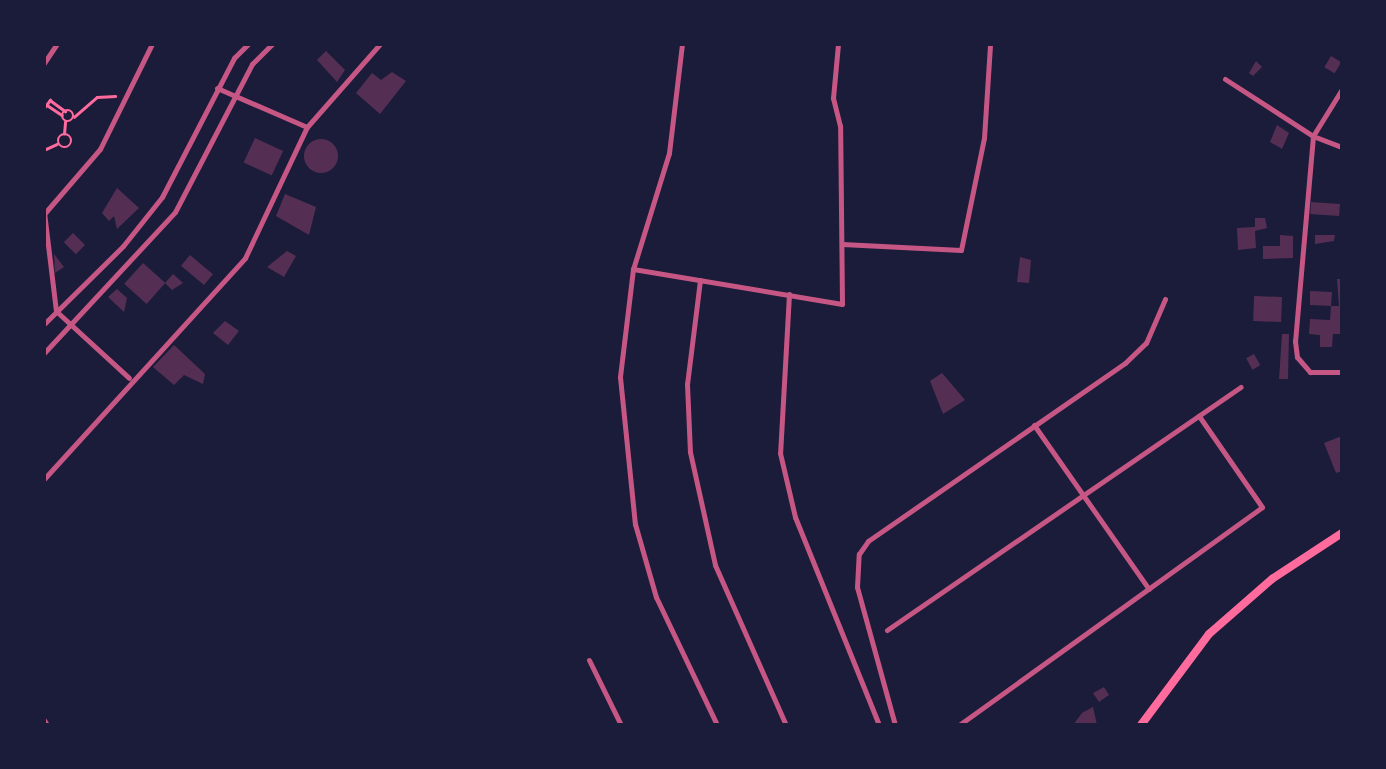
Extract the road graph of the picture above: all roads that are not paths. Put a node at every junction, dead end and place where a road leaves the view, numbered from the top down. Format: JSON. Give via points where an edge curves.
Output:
{"nodes":[{"id":1,"x":57,"y":44,"type":"edge"},
{"id":2,"x":152,"y":44,"type":"edge"},
{"id":3,"x":248,"y":44,"type":"edge"},
{"id":4,"x":272,"y":44,"type":"edge"},
{"id":5,"x":380,"y":44,"type":"edge"},
{"id":6,"x":682,"y":44,"type":"edge"},
{"id":7,"x":838,"y":44,"type":"edge"},
{"id":8,"x":990,"y":44,"type":"edge"},
{"id":9,"x":44,"y":64,"type":"edge"},
{"id":10,"x":1225,"y":79,"type":"dead end"},
{"id":11,"x":217,"y":89,"type":"junction"},
{"id":12,"x":1342,"y":89,"type":"edge"},
{"id":13,"x":235,"y":97,"type":"junction"},
{"id":14,"x":307,"y":127,"type":"junction"},
{"id":15,"x":1313,"y":136,"type":"junction"},
{"id":16,"x":1342,"y":146,"type":"edge"},
{"id":17,"x":44,"y":212,"type":"edge"},
{"id":18,"x":842,"y":244,"type":"junction"},
{"id":19,"x":633,"y":269,"type":"junction"},
{"id":20,"x":700,"y":280,"type":"junction"},
{"id":21,"x":789,"y":294,"type":"junction"},
{"id":22,"x":1165,"y":299,"type":"dead end"},
{"id":23,"x":56,"y":311,"type":"junction"},
{"id":24,"x":44,"y":324,"type":"edge"},
{"id":25,"x":71,"y":324,"type":"junction"},
{"id":26,"x":44,"y":353,"type":"edge"},
{"id":27,"x":1342,"y":372,"type":"edge"},
{"id":28,"x":130,"y":378,"type":"junction"},
{"id":29,"x":1241,"y":387,"type":"dead end"},
{"id":30,"x":1199,"y":416,"type":"junction"},
{"id":31,"x":1034,"y":425,"type":"junction"},
{"id":32,"x":44,"y":479,"type":"edge"},
{"id":33,"x":1084,"y":495,"type":"junction"},
{"id":34,"x":1342,"y":533,"type":"edge"},
{"id":35,"x":1149,"y":589,"type":"junction"},
{"id":36,"x":887,"y":630,"type":"dead end"},
{"id":37,"x":589,"y":660,"type":"dead end"},
{"id":38,"x":44,"y":720,"type":"edge"},
{"id":39,"x":47,"y":725,"type":"edge"},
{"id":40,"x":621,"y":725,"type":"edge"},
{"id":41,"x":717,"y":725,"type":"edge"},
{"id":42,"x":786,"y":725,"type":"edge"},
{"id":43,"x":879,"y":725,"type":"edge"},
{"id":44,"x":895,"y":725,"type":"edge"},
{"id":45,"x":959,"y":725,"type":"edge"},
{"id":46,"x":1141,"y":725,"type":"edge"}],
"edges":[{"from":1,"to":9,"type":"street"},
{"from":2,"to":17,"type":"street","via":[[100,149]]},
{"from":3,"to":11,"type":"street"},
{"from":4,"to":13,"type":"street"},
{"from":5,"to":14,"type":"street"},
{"from":6,"to":19,"type":"street","via":[[669,153]]},
{"from":7,"to":18,"type":"street","via":[[834,98],[840,126]]},
{"from":8,"to":18,"type":"street","via":[[984,138],[961,250]]},
{"from":10,"to":15,"type":"street"},
{"from":11,"to":13,"type":"street"},
{"from":11,"to":23,"type":"street","via":[[162,197],[123,246]]},
{"from":12,"to":15,"type":"street"},
{"from":13,"to":14,"type":"street"},
{"from":13,"to":25,"type":"street","via":[[175,212]]},
{"from":14,"to":28,"type":"street","via":[[245,258]]},
{"from":15,"to":16,"type":"street"},
{"from":15,"to":27,"type":"street","via":[[1297,358],[1310,372]]},
{"from":17,"to":23,"type":"street"},
{"from":18,"to":21,"type":"street","via":[[842,304]]},
{"from":19,"to":20,"type":"street"},
{"from":19,"to":41,"type":"street","via":[[620,377],[635,523],[656,597]]},
{"from":20,"to":21,"type":"street"},
{"from":20,"to":42,"type":"street","via":[[687,384],[690,452],[716,565]]},
{"from":21,"to":43,"type":"street","via":[[780,453],[795,517]]},
{"from":22,"to":31,"type":"street","via":[[1146,343]]},
{"from":23,"to":24,"type":"street"},
{"from":23,"to":25,"type":"street"},
{"from":25,"to":26,"type":"street"},
{"from":25,"to":28,"type":"street"},
{"from":28,"to":32,"type":"street"},
{"from":29,"to":30,"type":"street"},
{"from":30,"to":33,"type":"street"},
{"from":30,"to":35,"type":"street","via":[[1262,507]]},
{"from":31,"to":33,"type":"street"},
{"from":31,"to":44,"type":"street","via":[[859,554],[857,587]]},
{"from":33,"to":35,"type":"street"},
{"from":33,"to":36,"type":"street"},
{"from":34,"to":46,"type":"main road","via":[[1272,579],[1209,634]]},
{"from":35,"to":45,"type":"street"},
{"from":37,"to":40,"type":"street"},
{"from":38,"to":39,"type":"street"}]}
